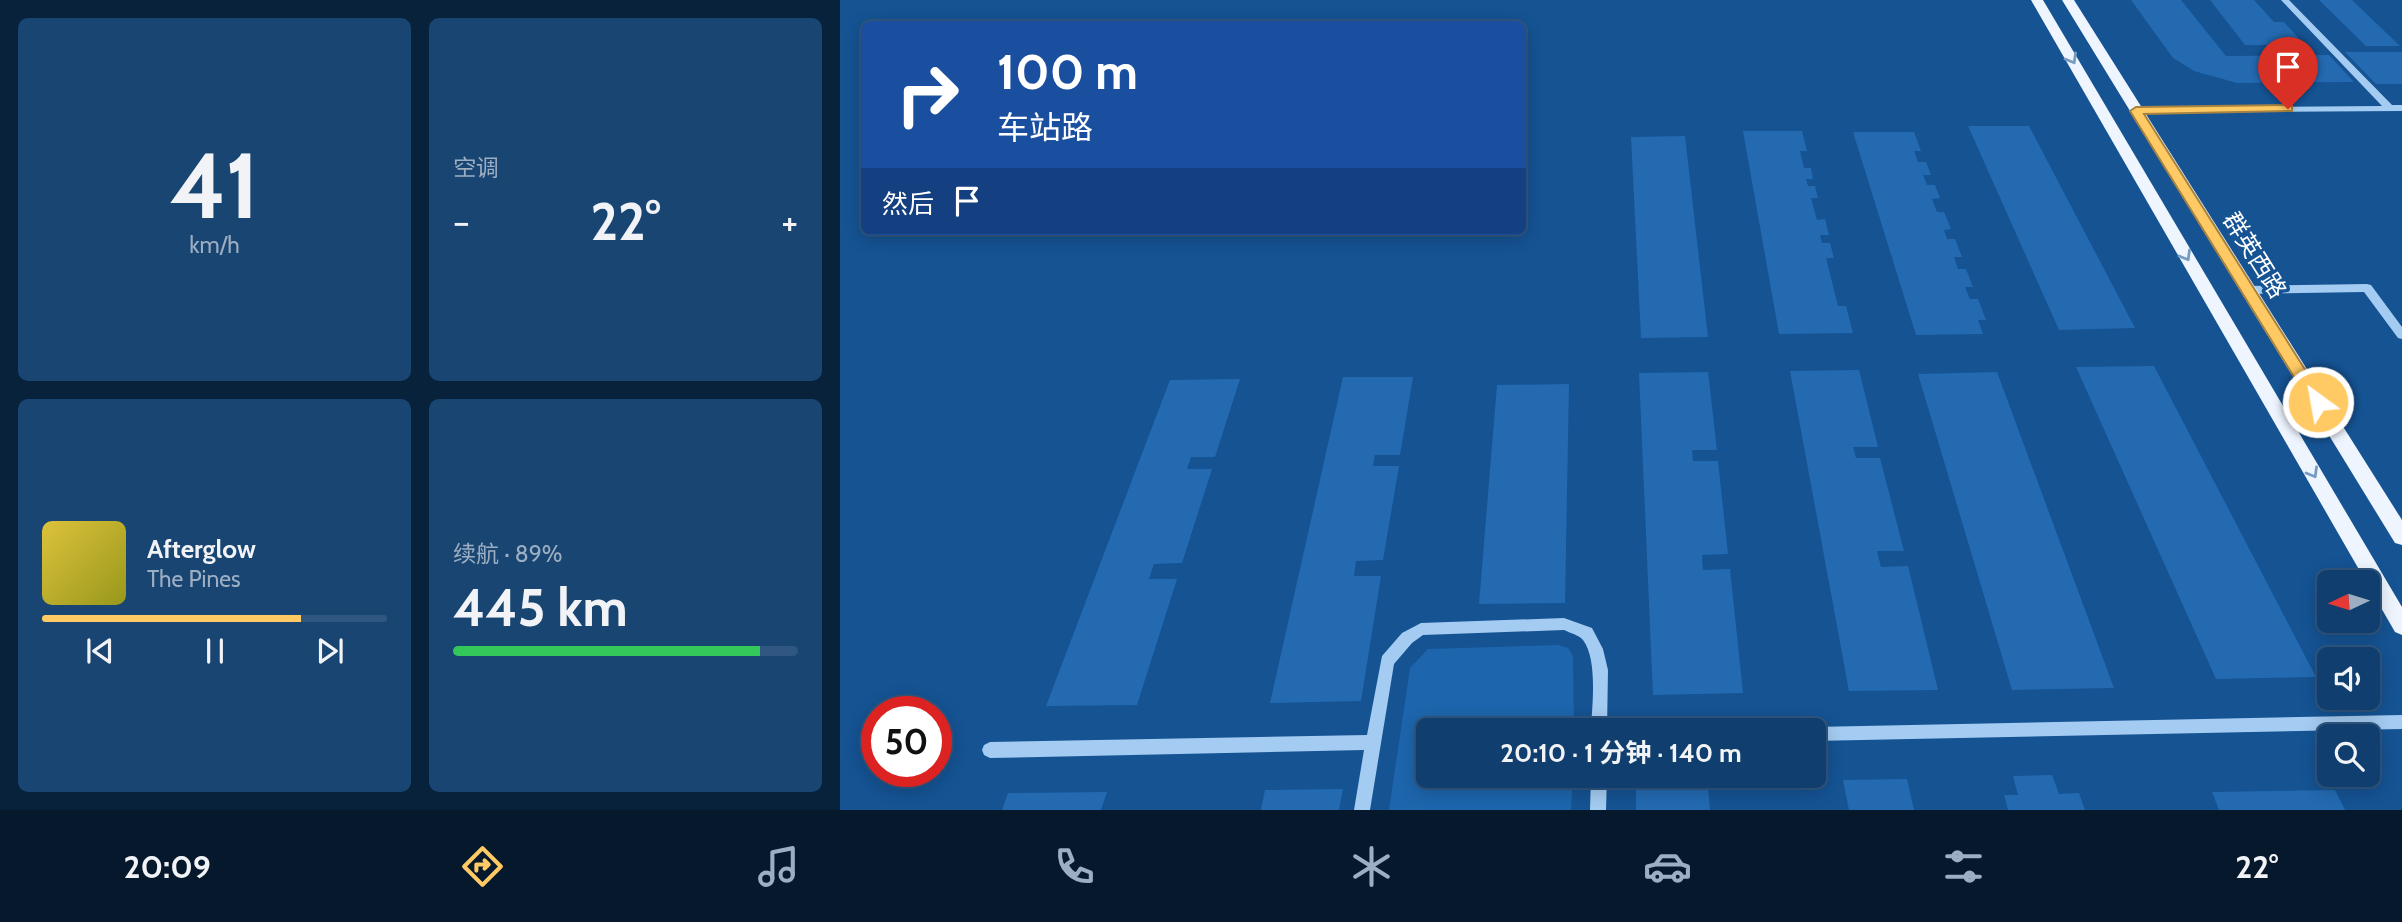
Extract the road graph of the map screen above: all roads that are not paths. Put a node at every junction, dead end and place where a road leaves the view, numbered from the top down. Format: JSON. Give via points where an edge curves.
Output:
{"nodes":[{"id":1,"x":2038,"y":0,"type":"edge"},
{"id":2,"x":2068,"y":0,"type":"edge"},
{"id":3,"x":2285,"y":0,"type":"edge"},
{"id":4,"x":2389,"y":108,"type":"junction"},
{"id":5,"x":2402,"y":108,"type":"edge"},
{"id":6,"x":2136,"y":111,"type":"junction"},
{"id":7,"x":2248,"y":290,"type":"junction"},
{"id":8,"x":2402,"y":335,"type":"edge"},
{"id":9,"x":2402,"y":537,"type":"edge"},
{"id":10,"x":2402,"y":626,"type":"edge"},
{"id":11,"x":1599,"y":718,"type":"edge"},
{"id":12,"x":2402,"y":722,"type":"edge"},
{"id":13,"x":1826,"y":734,"type":"edge"},
{"id":14,"x":1374,"y":742,"type":"junction"},
{"id":15,"x":990,"y":750,"type":"dead end"},
{"id":16,"x":1599,"y":788,"type":"edge"},
{"id":17,"x":1362,"y":810,"type":"edge"},
{"id":18,"x":1598,"y":810,"type":"edge"}],
"edges":[{"from":1,"to":10,"type":"main road","one_way":true},
{"from":2,"to":6,"type":"main road","name":"群英西路"},
{"from":3,"to":4,"type":"street"},
{"from":4,"to":5,"type":"street"},
{"from":4,"to":6,"type":"street"},
{"from":6,"to":7,"type":"main road","name":"群英西路"},
{"from":7,"to":8,"type":"street","via":[[2367,288]]},
{"from":7,"to":9,"type":"main road","name":"群英西路"},
{"from":11,"to":14,"type":"lane","via":[[1600,670],[1587,633],[1564,624],[1421,629],[1387,661]]},
{"from":12,"to":13,"type":"street"},
{"from":14,"to":15,"type":"street"},
{"from":14,"to":17,"type":"lane"},
{"from":16,"to":18,"type":"street"}]}
